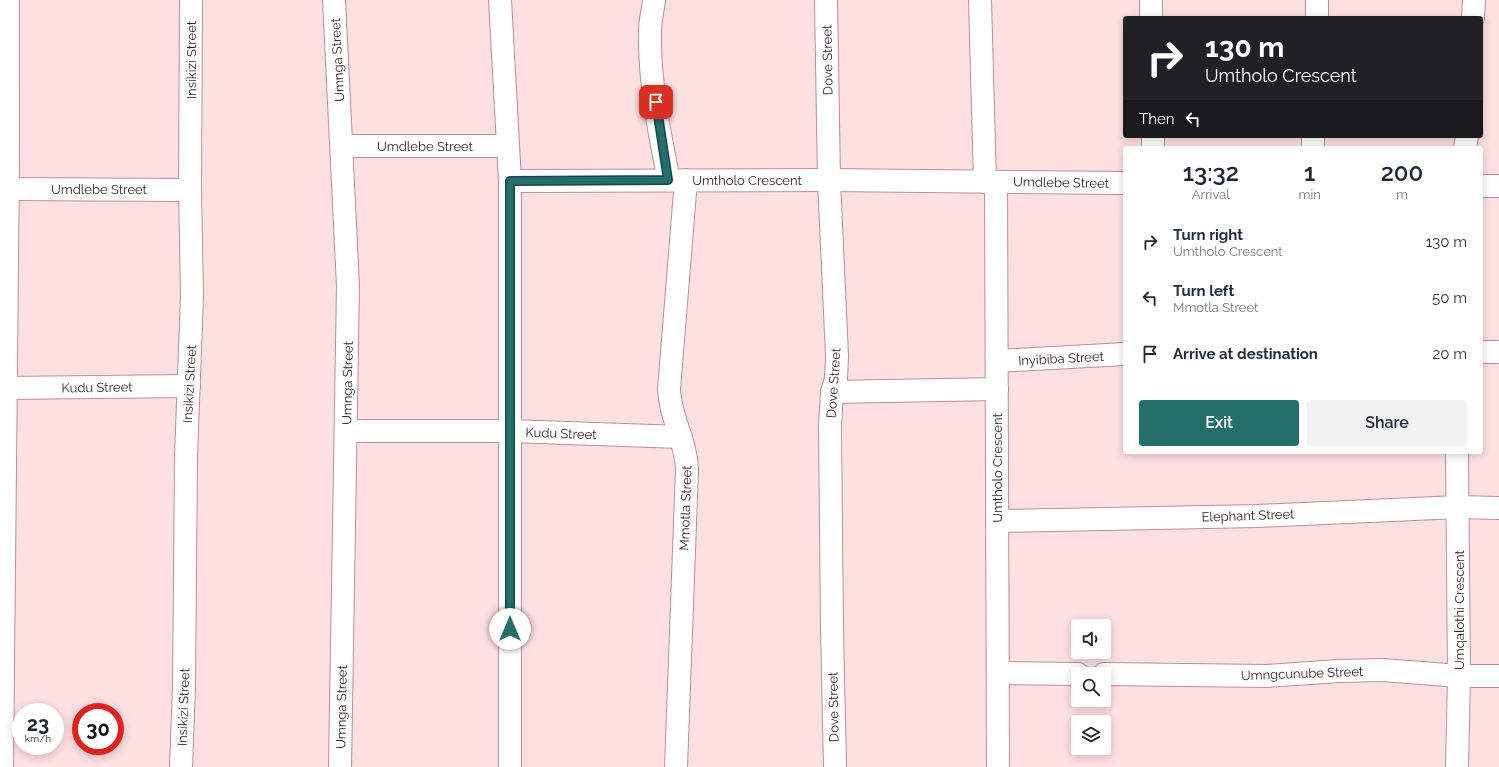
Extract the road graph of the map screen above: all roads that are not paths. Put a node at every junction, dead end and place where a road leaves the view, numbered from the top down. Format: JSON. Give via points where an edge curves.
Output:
{"nodes":[{"id":1,"x":8,"y":0,"type":"edge"},
{"id":2,"x":191,"y":0,"type":"edge"},
{"id":3,"x":334,"y":0,"type":"edge"},
{"id":4,"x":500,"y":0,"type":"edge"},
{"id":5,"x":654,"y":0,"type":"edge"},
{"id":6,"x":826,"y":0,"type":"edge"},
{"id":7,"x":980,"y":0,"type":"edge"},
{"id":8,"x":1151,"y":0,"type":"edge"},
{"id":9,"x":1317,"y":0,"type":"edge"},
{"id":10,"x":1474,"y":0,"type":"edge"},
{"id":11,"x":1151,"y":16,"type":"edge"},
{"id":12,"x":1317,"y":16,"type":"edge"},
{"id":13,"x":1473,"y":16,"type":"edge"},
{"id":14,"x":4,"y":89,"type":"edge"},
{"id":15,"x":342,"y":146,"type":"junction"},
{"id":16,"x":508,"y":146,"type":"junction"},
{"id":17,"x":677,"y":180,"type":"junction"},
{"id":18,"x":830,"y":180,"type":"junction"},
{"id":19,"x":510,"y":181,"type":"junction"},
{"id":20,"x":990,"y":182,"type":"junction"},
{"id":21,"x":1123,"y":183,"type":"edge"},
{"id":22,"x":1483,"y":186,"type":"edge"},
{"id":23,"x":1499,"y":186,"type":"edge"},
{"id":24,"x":8,"y":189,"type":"junction"},
{"id":25,"x":190,"y":190,"type":"junction"},
{"id":26,"x":4,"y":230,"type":"edge"},
{"id":27,"x":1483,"y":352,"type":"edge"},
{"id":28,"x":1499,"y":352,"type":"edge"},
{"id":29,"x":1123,"y":354,"type":"edge"},
{"id":30,"x":997,"y":361,"type":"junction"},
{"id":31,"x":189,"y":386,"type":"junction"},
{"id":32,"x":5,"y":388,"type":"junction"},
{"id":33,"x":997,"y":389,"type":"junction"},
{"id":34,"x":832,"y":392,"type":"junction"},
{"id":35,"x":510,"y":431,"type":"junction"},
{"id":36,"x":346,"y":432,"type":"junction"},
{"id":37,"x":680,"y":437,"type":"junction"},
{"id":38,"x":1457,"y":454,"type":"edge"},
{"id":39,"x":1458,"y":507,"type":"junction"},
{"id":40,"x":1499,"y":508,"type":"edge"},
{"id":41,"x":997,"y":521,"type":"junction"},
{"id":42,"x":998,"y":673,"type":"junction"},
{"id":43,"x":1071,"y":674,"type":"edge"},
{"id":44,"x":1111,"y":674,"type":"edge"},
{"id":45,"x":1459,"y":676,"type":"junction"},
{"id":46,"x":1499,"y":676,"type":"edge"},
{"id":47,"x":2,"y":767,"type":"edge"},
{"id":48,"x":181,"y":767,"type":"edge"},
{"id":49,"x":340,"y":767,"type":"edge"},
{"id":50,"x":510,"y":767,"type":"edge"},
{"id":51,"x":676,"y":767,"type":"edge"},
{"id":52,"x":835,"y":767,"type":"edge"},
{"id":53,"x":998,"y":767,"type":"edge"},
{"id":54,"x":1457,"y":767,"type":"edge"}],
"edges":[{"from":1,"to":14,"type":"street"},
{"from":2,"to":25,"type":"street","name":"Insikizi Street"},
{"from":3,"to":15,"type":"street","name":"Umnga Street"},
{"from":4,"to":16,"type":"street"},
{"from":5,"to":17,"type":"street","name":"Mmotla Street","via":[[650,29],[658,117]]},
{"from":6,"to":18,"type":"street","name":"Dove Street"},
{"from":7,"to":20,"type":"street","name":"Umtholo Crescent"},
{"from":8,"to":11,"type":"street"},
{"from":9,"to":12,"type":"street"},
{"from":10,"to":13,"type":"street"},
{"from":14,"to":24,"type":"street"},
{"from":15,"to":16,"type":"street","name":"Umdlebe Street"},
{"from":15,"to":36,"type":"street","name":"Umnga Street","via":[[348,286]]},
{"from":16,"to":19,"type":"street"},
{"from":17,"to":18,"type":"street","name":"Umtholo Crescent"},
{"from":17,"to":19,"type":"street","name":"Umtholo Crescent"},
{"from":17,"to":37,"type":"street","name":"Mmotla Street","via":[[670,407]]},
{"from":18,"to":20,"type":"street","name":"Umtholo Crescent"},
{"from":18,"to":34,"type":"street","name":"Dove Street","via":[[837,356]]},
{"from":19,"to":35,"type":"street"},
{"from":20,"to":21,"type":"street","name":"Umdlebe Street"},
{"from":20,"to":30,"type":"street","name":"Umtholo Crescent"},
{"from":22,"to":23,"type":"street"},
{"from":24,"to":25,"type":"street","name":"Umdlebe Street"},
{"from":24,"to":26,"type":"street"},
{"from":25,"to":31,"type":"street","name":"Insikizi Street","via":[[192,296]]},
{"from":26,"to":32,"type":"street"},
{"from":27,"to":28,"type":"street"},
{"from":29,"to":30,"type":"street","name":"Inyibiba Street"},
{"from":30,"to":33,"type":"street","name":"Umtholo Crescent"},
{"from":31,"to":32,"type":"street","name":"Kudu Street"},
{"from":31,"to":48,"type":"street","name":"Insikizi Street"},
{"from":32,"to":47,"type":"street"},
{"from":33,"to":34,"type":"street"},
{"from":33,"to":41,"type":"street","name":"Umtholo Crescent"},
{"from":34,"to":52,"type":"street","name":"Dove Street","via":[[830,450]]},
{"from":35,"to":36,"type":"street","name":"Kudu Street"},
{"from":35,"to":37,"type":"street","name":"Kudu Street"},
{"from":35,"to":50,"type":"street"},
{"from":36,"to":49,"type":"street","name":"Umnga Street"},
{"from":37,"to":51,"type":"street","name":"Mmotla Street","via":[[687,469]]},
{"from":38,"to":39,"type":"street","name":"Umqalothi Crescent"},
{"from":39,"to":40,"type":"street","name":"Elephant Street"},
{"from":39,"to":41,"type":"street","name":"Elephant Street","via":[[1257,516]]},
{"from":39,"to":45,"type":"street","name":"Umqalothi Crescent"},
{"from":41,"to":42,"type":"street","name":"Umtholo Crescent"},
{"from":42,"to":43,"type":"street"},
{"from":42,"to":53,"type":"street","name":"Umtholo Crescent"},
{"from":44,"to":45,"type":"street","name":"Umngcunube Street","via":[[1267,676],[1339,670],[1383,670]]},
{"from":45,"to":46,"type":"street","name":"Umngcunube Street"},
{"from":45,"to":54,"type":"street","name":"Umqalothi Crescent"}]}
